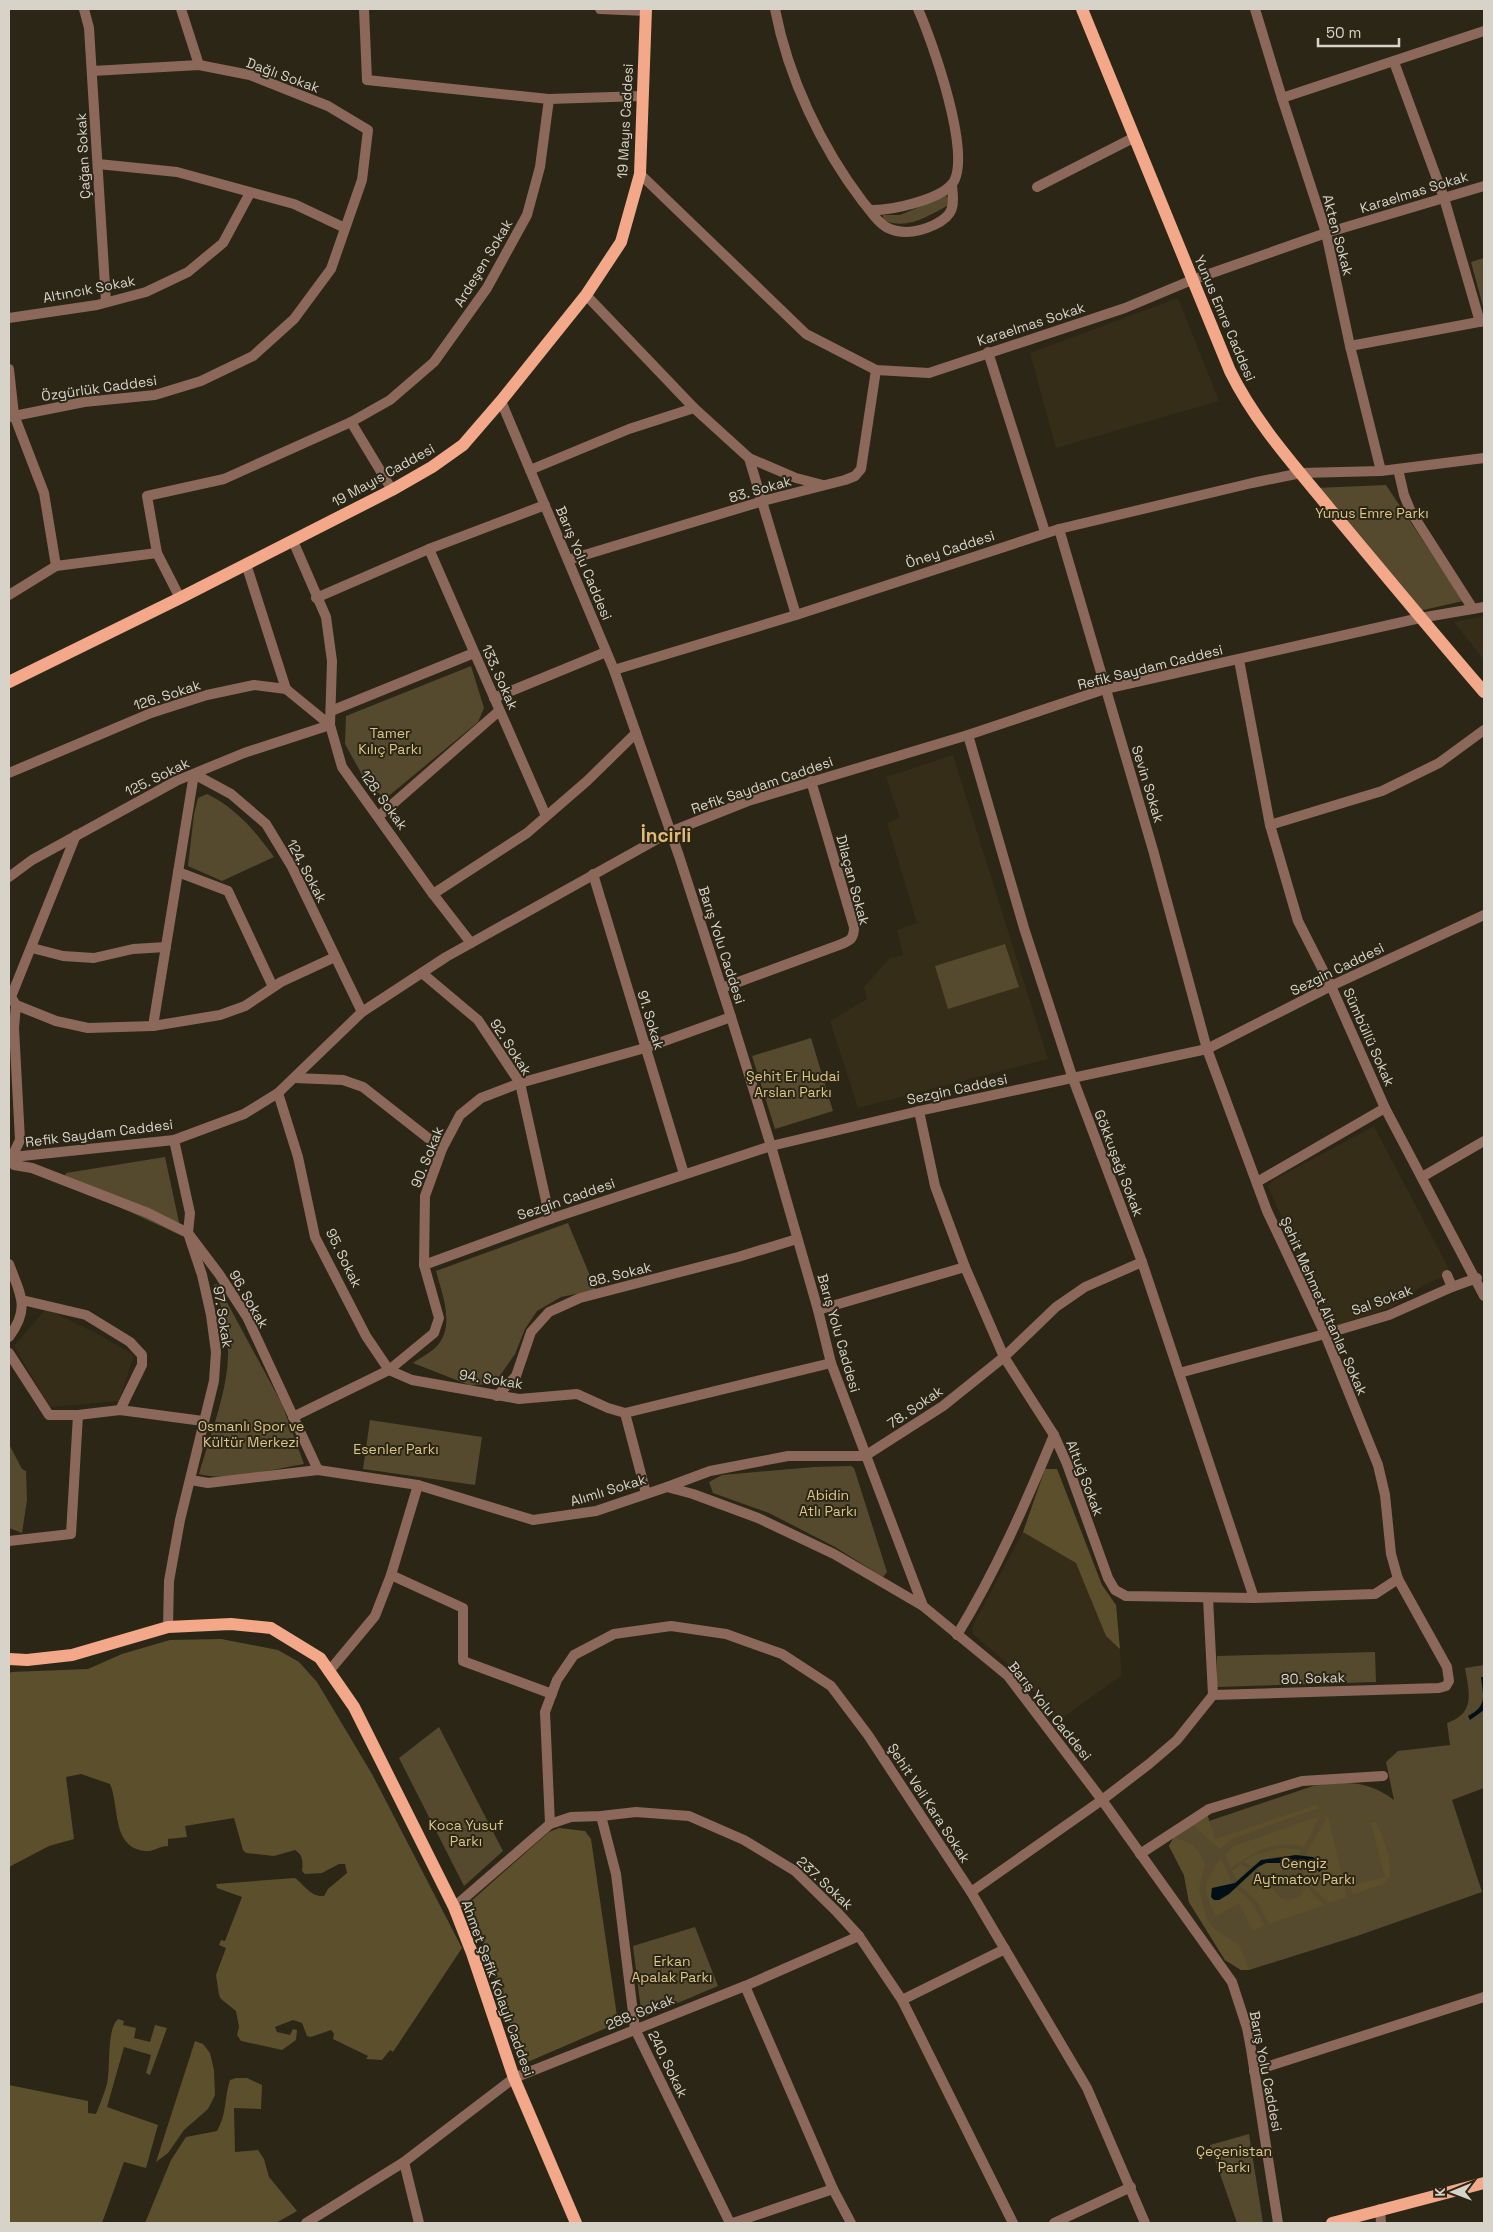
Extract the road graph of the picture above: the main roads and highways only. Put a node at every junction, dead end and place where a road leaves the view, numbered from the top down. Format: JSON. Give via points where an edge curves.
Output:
{"nodes":[{"id":1,"x":1082,"y":9,"type":"edge"},
{"id":2,"x":646,"y":10,"type":"edge"},
{"id":3,"x":9,"y":682,"type":"edge"},
{"id":4,"x":1484,"y":692,"type":"edge"},
{"id":5,"x":9,"y":1659,"type":"edge"},
{"id":6,"x":1484,"y":2183,"type":"edge"},
{"id":7,"x":576,"y":2223,"type":"edge"},
{"id":8,"x":1332,"y":2223,"type":"edge"}],
"edges":[{"from":1,"to":4,"type":"main road","name":"Yunus Emre Caddesi","via":[[1242,397],[1301,473]]},
{"from":2,"to":3,"type":"main road","name":"19 Mayıs Caddesi","via":[[640,174],[621,242],[586,295],[463,445],[392,490]]},
{"from":5,"to":7,"type":"main road","name":"Ahmet Şefik Kolaylı Caddesi","via":[[72,1655],[168,1627],[231,1624],[271,1628],[320,1658],[354,1707],[454,1907],[514,2078]]},
{"from":6,"to":8,"type":"main road"}]}
